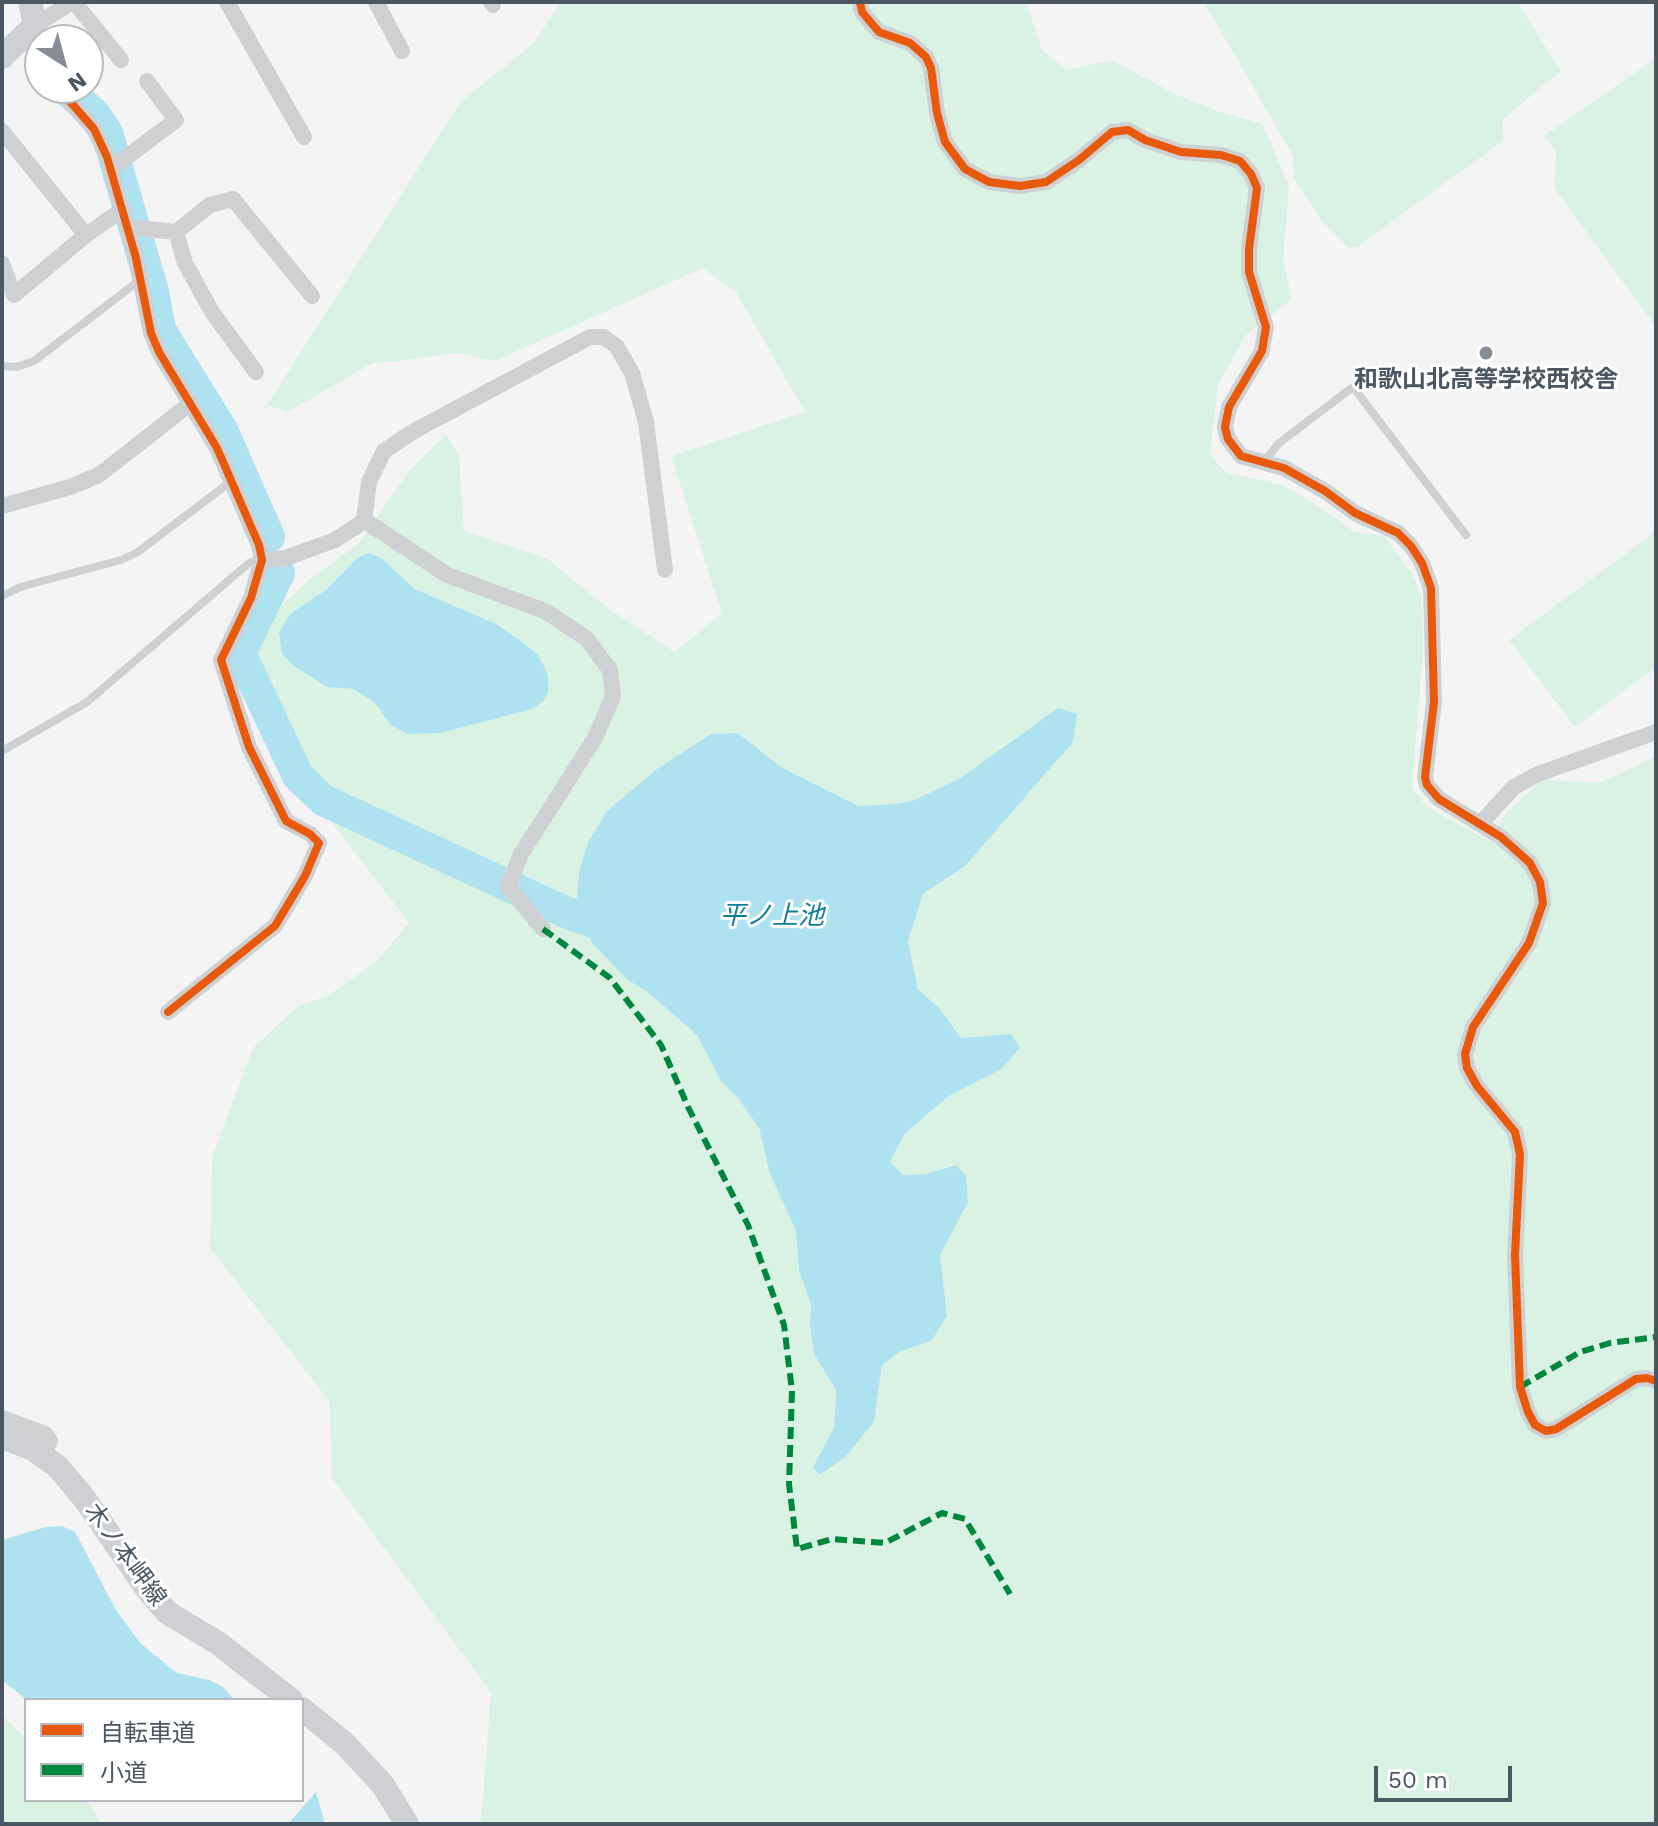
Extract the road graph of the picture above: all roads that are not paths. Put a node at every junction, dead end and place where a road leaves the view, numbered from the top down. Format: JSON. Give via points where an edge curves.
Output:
{"nodes":[{"id":1,"x":74,"y":2,"type":"edge"},
{"id":2,"x":227,"y":2,"type":"edge"},
{"id":3,"x":376,"y":2,"type":"edge"},
{"id":4,"x":860,"y":2,"type":"edge"},
{"id":5,"x":35,"y":23,"type":"edge"},
{"id":6,"x":402,"y":51,"type":"dead end"},
{"id":7,"x":2,"y":57,"type":"edge"},
{"id":8,"x":121,"y":60,"type":"dead end"},
{"id":9,"x":147,"y":81,"type":"dead end"},
{"id":10,"x":72,"y":104,"type":"edge"},
{"id":11,"x":2,"y":131,"type":"edge"},
{"id":12,"x":304,"y":137,"type":"dead end"},
{"id":13,"x":118,"y":164,"type":"junction"},
{"id":14,"x":122,"y":210,"type":"junction"},
{"id":15,"x":127,"y":227,"type":"junction"},
{"id":16,"x":172,"y":232,"type":"junction"},
{"id":17,"x":86,"y":235,"type":"junction"},
{"id":18,"x":2,"y":263,"type":"edge"},
{"id":19,"x":140,"y":280,"type":"junction"},
{"id":20,"x":312,"y":296,"type":"dead end"},
{"id":21,"x":2,"y":366,"type":"edge"},
{"id":22,"x":256,"y":372,"type":"dead end"},
{"id":23,"x":191,"y":403,"type":"junction"},
{"id":24,"x":1263,"y":462,"type":"junction"},
{"id":25,"x":230,"y":482,"type":"junction"},
{"id":26,"x":2,"y":506,"type":"edge"},
{"id":27,"x":364,"y":520,"type":"junction"},
{"id":28,"x":1466,"y":535,"type":"dead end"},
{"id":29,"x":262,"y":560,"type":"junction"},
{"id":30,"x":665,"y":570,"type":"dead end"},
{"id":31,"x":2,"y":596,"type":"edge"},
{"id":32,"x":1656,"y":732,"type":"edge"},
{"id":33,"x":2,"y":751,"type":"edge"},
{"id":34,"x":1480,"y":824,"type":"junction"},
{"id":35,"x":543,"y":929,"type":"dead end"},
{"id":36,"x":168,"y":1012,"type":"dead end"},
{"id":37,"x":1656,"y":1381,"type":"edge"},
{"id":38,"x":2,"y":1418,"type":"edge"},
{"id":39,"x":2,"y":1437,"type":"edge"},
{"id":40,"x":42,"y":1455,"type":"junction"},
{"id":41,"x":288,"y":1698,"type":"edge"},
{"id":42,"x":304,"y":1711,"type":"edge"},
{"id":43,"x":407,"y":1824,"type":"edge"}],
"edges":[{"from":1,"to":5,"type":"street"},
{"from":1,"to":8,"type":"street"},
{"from":2,"to":12,"type":"street"},
{"from":3,"to":6,"type":"street"},
{"from":4,"to":24,"type":"street","via":[[879,32],[910,43],[926,57],[945,142],[965,169],[989,182],[1046,182],[1112,132],[1128,130],[1181,152],[1240,161],[1257,188],[1249,272],[1266,327],[1262,351],[1229,407],[1225,427],[1241,456]]},
{"from":5,"to":7,"type":"main road"},
{"from":9,"to":13,"type":"street","via":[[176,120]]},
{"from":10,"to":13,"type":"street"},
{"from":11,"to":17,"type":"street"},
{"from":13,"to":14,"type":"street"},
{"from":14,"to":15,"type":"street"},
{"from":14,"to":17,"type":"street"},
{"from":15,"to":16,"type":"street"},
{"from":15,"to":19,"type":"street"},
{"from":16,"to":20,"type":"street","via":[[210,205],[233,199]]},
{"from":16,"to":22,"type":"street","via":[[212,312]]},
{"from":17,"to":18,"type":"street","via":[[14,295]]},
{"from":19,"to":21,"type":"lane","via":[[34,361]]},
{"from":19,"to":23,"type":"street","via":[[151,333]]},
{"from":23,"to":25,"type":"street"},
{"from":23,"to":26,"type":"street","via":[[99,475]]},
{"from":24,"to":28,"type":"lane","via":[[1279,443],[1353,387]]},
{"from":24,"to":34,"type":"street","via":[[1284,468],[1398,533],[1422,563],[1431,588],[1434,702],[1425,777],[1439,799]]},
{"from":25,"to":29,"type":"street"},
{"from":25,"to":31,"type":"lane","via":[[138,552]]},
{"from":27,"to":29,"type":"street","via":[[335,540],[286,558]]},
{"from":27,"to":30,"type":"street","via":[[369,482],[384,451],[590,337],[604,337],[617,347],[632,373],[646,422]]},
{"from":27,"to":35,"type":"street","via":[[447,575],[545,611],[587,639],[610,670],[613,696],[595,738],[521,854],[508,887]]},
{"from":29,"to":33,"type":"lane","via":[[249,563],[87,702]]},
{"from":29,"to":36,"type":"street","via":[[251,598],[221,660],[249,747],[286,821],[319,843],[275,926]]},
{"from":32,"to":34,"type":"street","via":[[1538,774],[1514,787]]},
{"from":34,"to":37,"type":"street","via":[[1530,863],[1543,903],[1529,943],[1473,1027],[1465,1054],[1477,1086],[1515,1132],[1520,1154],[1515,1255],[1520,1387],[1535,1425],[1546,1431],[1636,1379]]},
{"from":38,"to":40,"type":"street","via":[[45,1434],[50,1441]]},
{"from":39,"to":40,"type":"main road","name":"木ノ本岬線"},
{"from":40,"to":41,"type":"main road","name":"木ノ本岬線","via":[[84,1498],[168,1613],[218,1643]]},
{"from":42,"to":43,"type":"main road","via":[[383,1785]]}]}
